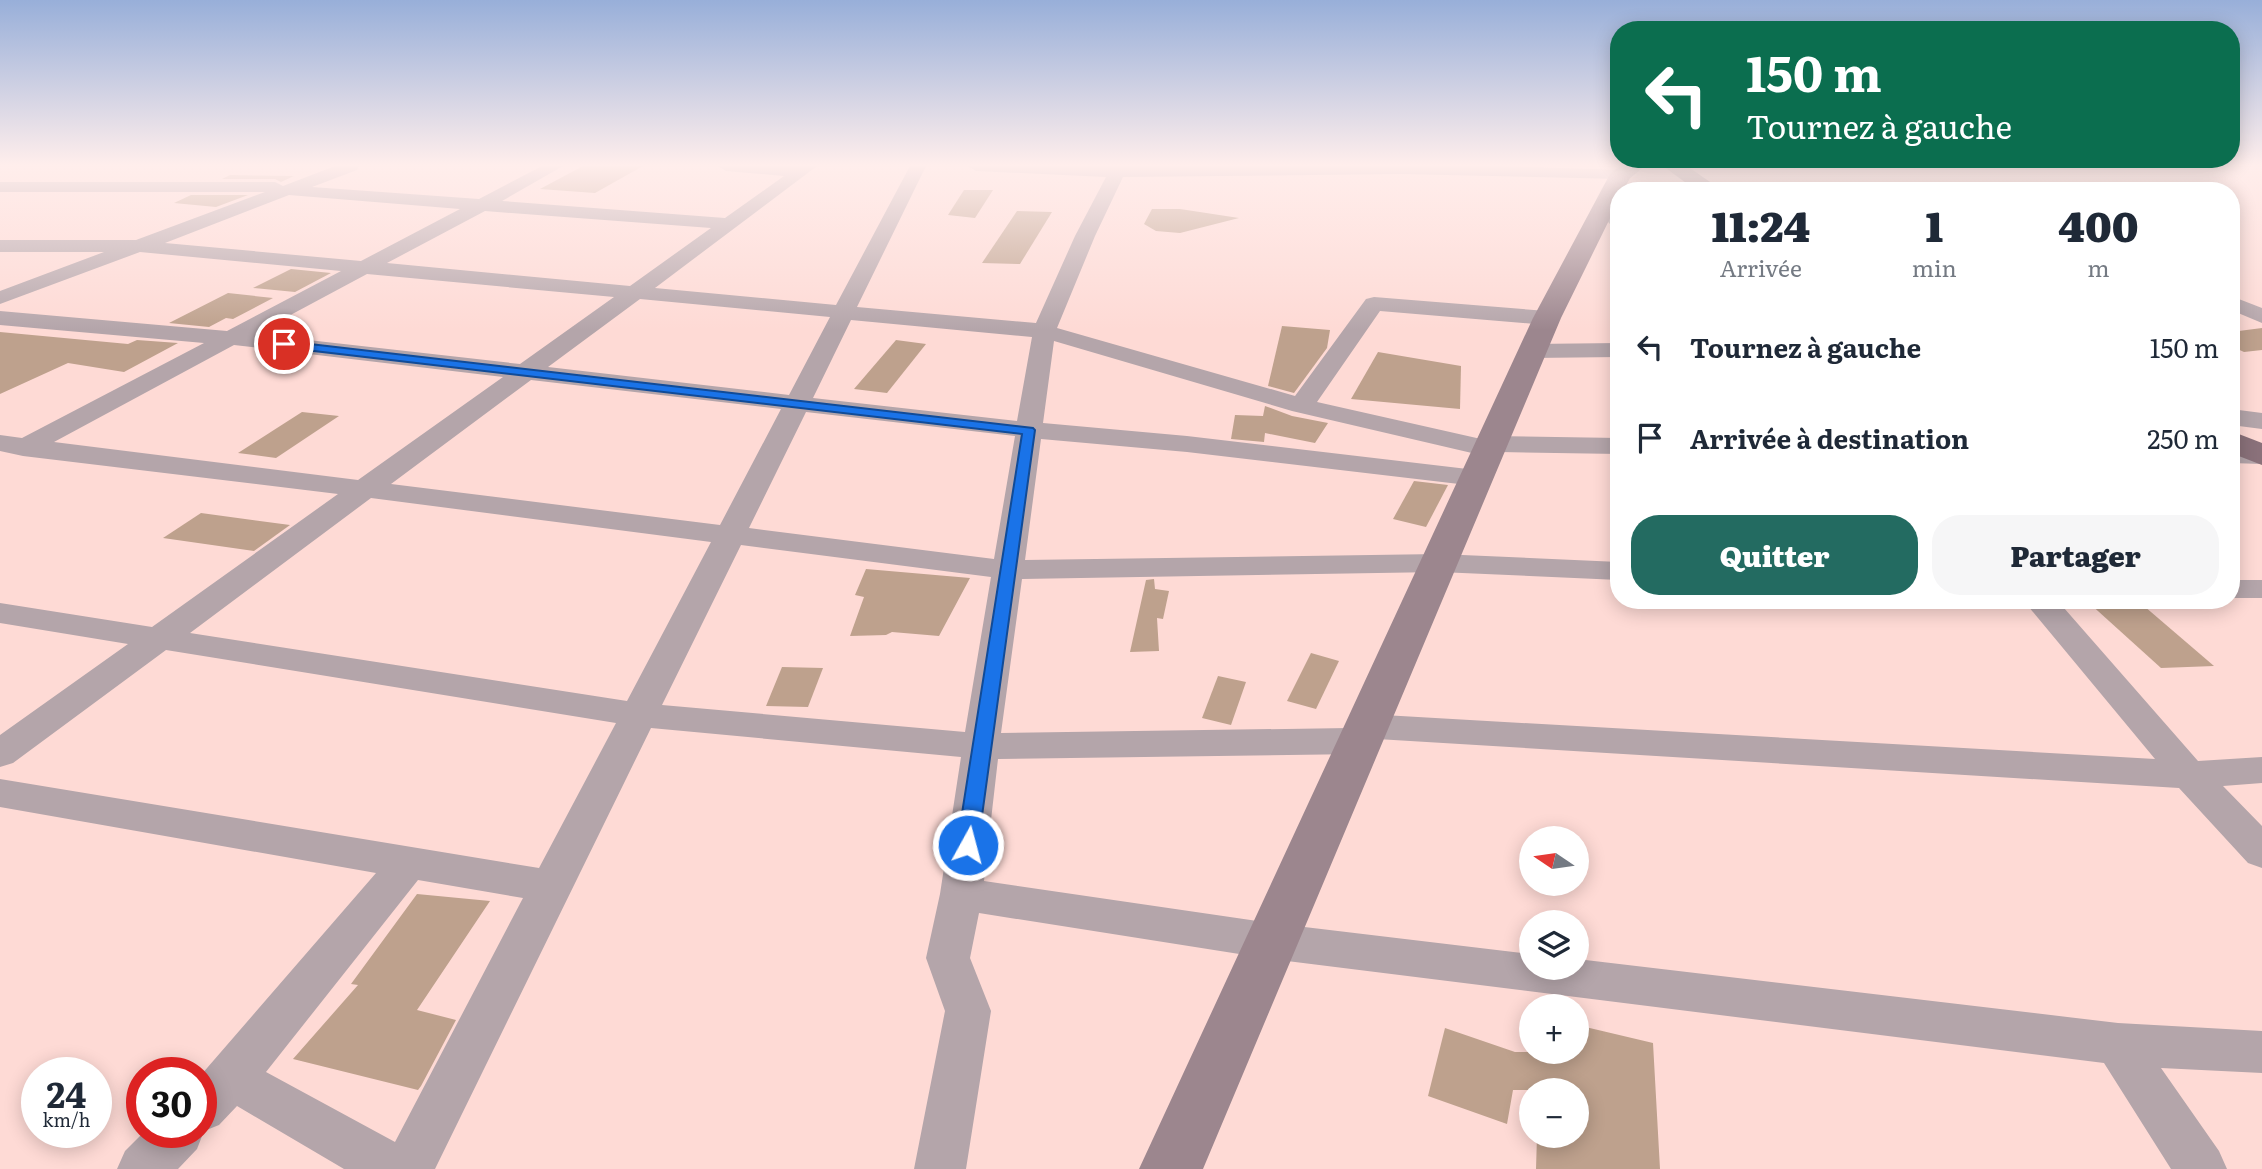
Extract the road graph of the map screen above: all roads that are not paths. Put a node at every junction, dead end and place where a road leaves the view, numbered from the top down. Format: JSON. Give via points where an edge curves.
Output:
{"nodes":[{"id":1,"x":206,"y":221,"type":"edge"},
{"id":2,"x":451,"y":221,"type":"edge"},
{"id":3,"x":684,"y":221,"type":"edge"},
{"id":4,"x":734,"y":221,"type":"edge"},
{"id":5,"x":891,"y":221,"type":"edge"},
{"id":6,"x":1093,"y":221,"type":"edge"},
{"id":7,"x":1604,"y":221,"type":"edge"},
{"id":8,"x":729,"y":224,"type":"junction"},
{"id":9,"x":0,"y":246,"type":"edge"},
{"id":10,"x":138,"y":246,"type":"junction"},
{"id":11,"x":363,"y":267,"type":"junction"},
{"id":12,"x":634,"y":293,"type":"junction"},
{"id":13,"x":0,"y":298,"type":"edge"},
{"id":14,"x":2240,"y":306,"type":"edge"},
{"id":15,"x":845,"y":313,"type":"junction"},
{"id":16,"x":2262,"y":316,"type":"edge"},
{"id":17,"x":0,"y":318,"type":"edge"},
{"id":18,"x":2240,"y":318,"type":"edge"},
{"id":19,"x":1044,"y":331,"type":"junction"},
{"id":20,"x":1540,"y":335,"type":"junction"},
{"id":21,"x":231,"y":338,"type":"junction"},
{"id":22,"x":1610,"y":347,"type":"edge"},
{"id":23,"x":525,"y":372,"type":"junction"},
{"id":24,"x":798,"y":404,"type":"junction"},
{"id":25,"x":1301,"y":406,"type":"junction"},
{"id":26,"x":2240,"y":418,"type":"edge"},
{"id":27,"x":2262,"y":421,"type":"edge"},
{"id":28,"x":1029,"y":430,"type":"junction"},
{"id":29,"x":13,"y":444,"type":"edge"},
{"id":30,"x":2240,"y":445,"type":"edge"},
{"id":31,"x":1610,"y":447,"type":"edge"},
{"id":32,"x":2240,"y":455,"type":"edge"},
{"id":33,"x":2262,"y":456,"type":"edge"},
{"id":34,"x":1485,"y":457,"type":"junction"},
{"id":35,"x":0,"y":460,"type":"edge"},
{"id":36,"x":365,"y":489,"type":"junction"},
{"id":37,"x":731,"y":535,"type":"junction"},
{"id":38,"x":1439,"y":563,"type":"junction"},
{"id":39,"x":1007,"y":570,"type":"junction"},
{"id":40,"x":1610,"y":571,"type":"edge"},
{"id":41,"x":2047,"y":609,"type":"edge"},
{"id":42,"x":0,"y":613,"type":"edge"},
{"id":43,"x":158,"y":639,"type":"junction"},
{"id":44,"x":640,"y":715,"type":"junction"},
{"id":45,"x":1363,"y":734,"type":"junction"},
{"id":46,"x":981,"y":746,"type":"junction"},
{"id":47,"x":0,"y":754,"type":"edge"},
{"id":48,"x":2262,"y":770,"type":"edge"},
{"id":49,"x":2189,"y":775,"type":"junction"},
{"id":50,"x":0,"y":793,"type":"edge"},
{"id":51,"x":2262,"y":852,"type":"edge"},
{"id":52,"x":409,"y":862,"type":"junction"},
{"id":53,"x":552,"y":887,"type":"junction"},
{"id":54,"x":961,"y":894,"type":"junction"},
{"id":55,"x":1271,"y":942,"type":"junction"},
{"id":56,"x":2118,"y":1044,"type":"junction"},
{"id":57,"x":2262,"y":1052,"type":"edge"},
{"id":58,"x":217,"y":1094,"type":"edge"},
{"id":59,"x":163,"y":1148,"type":"edge"},
{"id":60,"x":143,"y":1169,"type":"edge"},
{"id":61,"x":393,"y":1169,"type":"edge"},
{"id":62,"x":408,"y":1169,"type":"edge"},
{"id":63,"x":940,"y":1169,"type":"edge"},
{"id":64,"x":1171,"y":1169,"type":"edge"},
{"id":65,"x":2201,"y":1169,"type":"edge"}],
"edges":[{"from":1,"to":10,"type":"street"},
{"from":2,"to":11,"type":"street"},
{"from":3,"to":8,"type":"street"},
{"from":4,"to":8,"type":"street"},
{"from":5,"to":15,"type":"street"},
{"from":6,"to":19,"type":"street"},
{"from":7,"to":20,"type":"main road"},
{"from":8,"to":12,"type":"street"},
{"from":9,"to":10,"type":"street"},
{"from":10,"to":11,"type":"street"},
{"from":10,"to":13,"type":"street"},
{"from":11,"to":12,"type":"street"},
{"from":11,"to":21,"type":"street"},
{"from":12,"to":15,"type":"street"},
{"from":12,"to":23,"type":"street"},
{"from":14,"to":16,"type":"street"},
{"from":15,"to":19,"type":"street"},
{"from":15,"to":24,"type":"street"},
{"from":16,"to":18,"type":"street"},
{"from":17,"to":21,"type":"street"},
{"from":19,"to":25,"type":"street"},
{"from":19,"to":28,"type":"street"},
{"from":20,"to":22,"type":"street"},
{"from":20,"to":25,"type":"street","via":[[1374,304]]},
{"from":20,"to":34,"type":"main road"},
{"from":21,"to":23,"type":"street"},
{"from":21,"to":29,"type":"street"},
{"from":23,"to":24,"type":"street"},
{"from":23,"to":36,"type":"street"},
{"from":24,"to":28,"type":"street"},
{"from":24,"to":37,"type":"street"},
{"from":25,"to":34,"type":"street"},
{"from":26,"to":27,"type":"street"},
{"from":28,"to":34,"type":"street","via":[[1187,444]]},
{"from":28,"to":39,"type":"street"},
{"from":29,"to":35,"type":"street"},
{"from":29,"to":36,"type":"street"},
{"from":30,"to":33,"type":"main road"},
{"from":31,"to":34,"type":"street"},
{"from":32,"to":33,"type":"street"},
{"from":34,"to":38,"type":"main road"},
{"from":36,"to":37,"type":"street"},
{"from":36,"to":43,"type":"street"},
{"from":37,"to":39,"type":"street"},
{"from":37,"to":44,"type":"street"},
{"from":38,"to":39,"type":"street"},
{"from":38,"to":40,"type":"street"},
{"from":38,"to":45,"type":"main road"},
{"from":39,"to":46,"type":"street"},
{"from":41,"to":49,"type":"street"},
{"from":42,"to":43,"type":"street"},
{"from":43,"to":44,"type":"street"},
{"from":43,"to":47,"type":"street"},
{"from":44,"to":46,"type":"street"},
{"from":44,"to":53,"type":"street"},
{"from":45,"to":46,"type":"street"},
{"from":45,"to":49,"type":"street"},
{"from":45,"to":55,"type":"main road"},
{"from":46,"to":54,"type":"street"},
{"from":48,"to":49,"type":"street"},
{"from":49,"to":51,"type":"street"},
{"from":50,"to":52,"type":"street"},
{"from":52,"to":53,"type":"street"},
{"from":52,"to":58,"type":"street"},
{"from":53,"to":62,"type":"street"},
{"from":54,"to":55,"type":"street"},
{"from":54,"to":63,"type":"street","via":[[948,958],[968,1011]]},
{"from":55,"to":56,"type":"street"},
{"from":55,"to":64,"type":"main road"},
{"from":56,"to":57,"type":"street"},
{"from":56,"to":65,"type":"street"},
{"from":58,"to":61,"type":"street"},
{"from":59,"to":60,"type":"street"}]}
